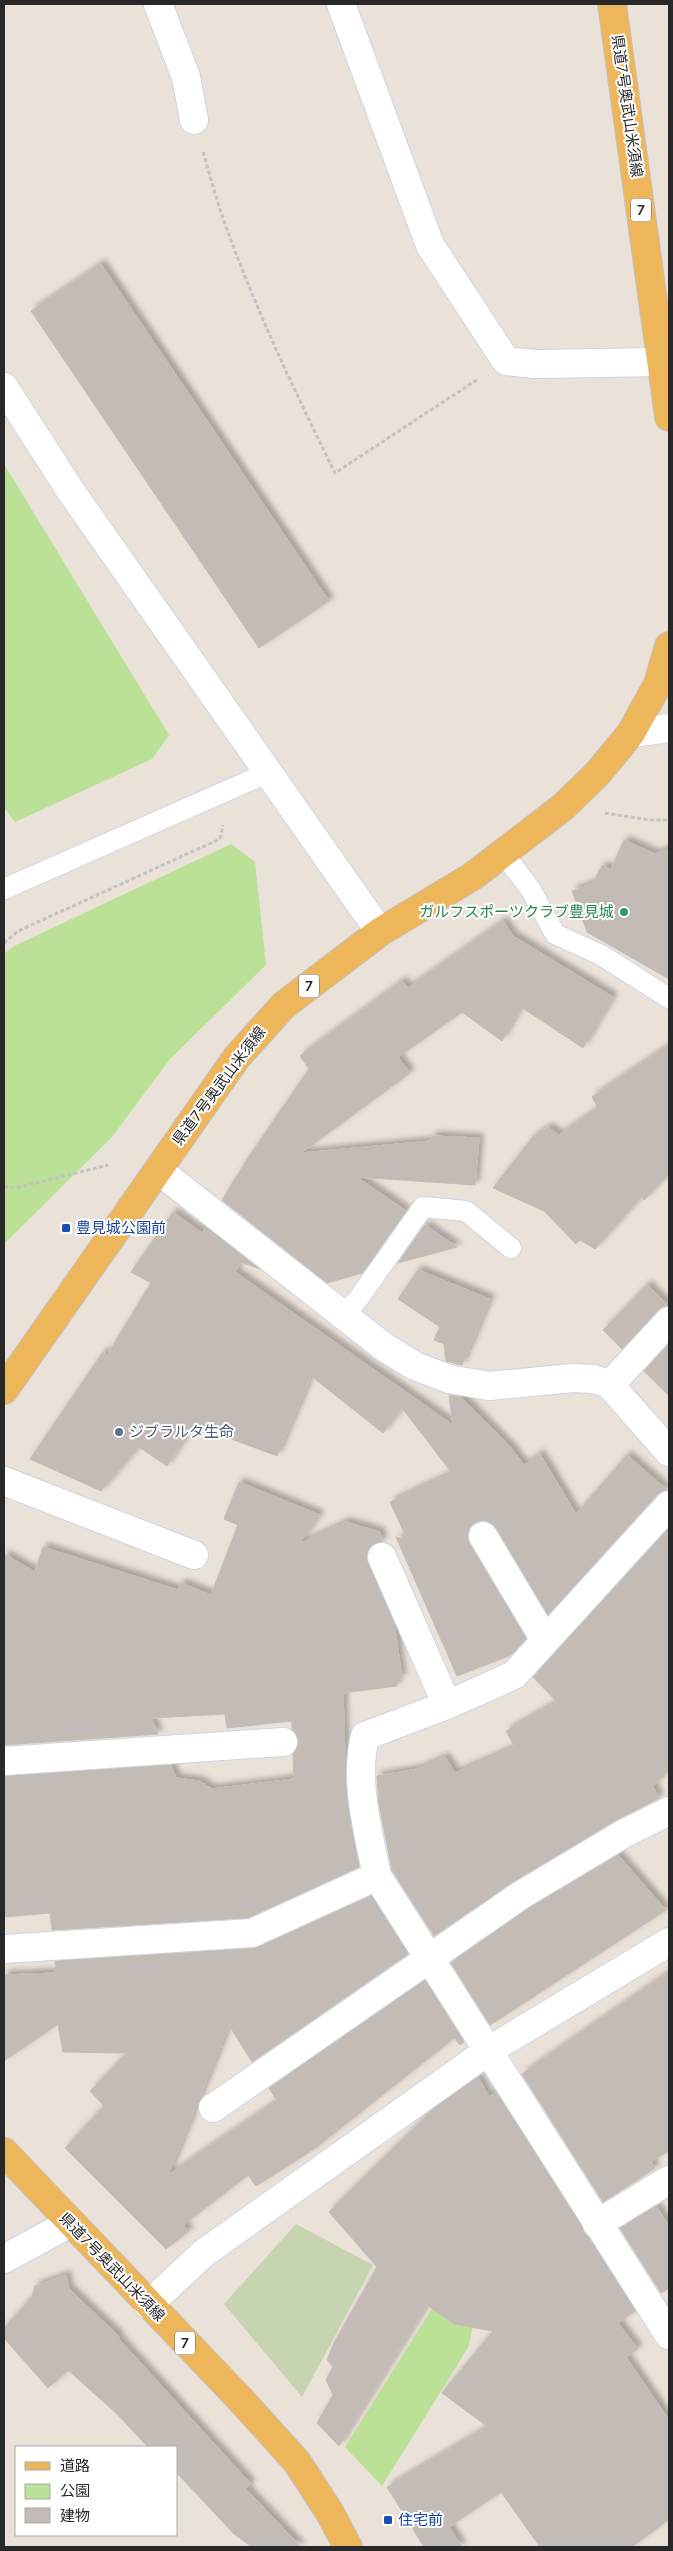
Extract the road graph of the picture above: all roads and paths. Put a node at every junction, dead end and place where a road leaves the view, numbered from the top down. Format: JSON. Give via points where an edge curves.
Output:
{"nodes":[{"id":1,"x":158,"y":4,"type":"edge"},
{"id":2,"x":342,"y":4,"type":"edge"},
{"id":3,"x":612,"y":4,"type":"edge"},
{"id":4,"x":194,"y":120,"type":"joint"},
{"id":5,"x":506,"y":361,"type":"junction"},
{"id":6,"x":661,"y":362,"type":"junction"},
{"id":7,"x":4,"y":387,"type":"edge"},
{"id":8,"x":669,"y":417,"type":"edge"},
{"id":9,"x":669,"y":646,"type":"edge"},
{"id":10,"x":669,"y":728,"type":"edge"},
{"id":11,"x":631,"y":733,"type":"junction"},
{"id":12,"x":267,"y":773,"type":"junction"},
{"id":13,"x":563,"y":806,"type":"junction"},
{"id":14,"x":669,"y":820,"type":"edge"},
{"id":15,"x":223,"y":822,"type":"dead end"},
{"id":16,"x":504,"y":854,"type":"junction"},
{"id":17,"x":4,"y":889,"type":"edge"},
{"id":18,"x":380,"y":932,"type":"junction"},
{"id":19,"x":4,"y":943,"type":"edge"},
{"id":20,"x":669,"y":998,"type":"edge"},
{"id":21,"x":108,"y":1164,"type":"dead end"},
{"id":22,"x":158,"y":1170,"type":"junction"},
{"id":23,"x":4,"y":1187,"type":"edge"},
{"id":24,"x":511,"y":1248,"type":"dead end"},
{"id":25,"x":344,"y":1315,"type":"junction"},
{"id":26,"x":669,"y":1321,"type":"edge"},
{"id":27,"x":610,"y":1384,"type":"junction"},
{"id":28,"x":4,"y":1390,"type":"edge"},
{"id":29,"x":669,"y":1452,"type":"edge"},
{"id":30,"x":4,"y":1481,"type":"edge"},
{"id":31,"x":669,"y":1505,"type":"edge"},
{"id":32,"x":483,"y":1536,"type":"dead end"},
{"id":33,"x":194,"y":1555,"type":"dead end"},
{"id":34,"x":382,"y":1557,"type":"dead end"},
{"id":35,"x":545,"y":1640,"type":"junction"},
{"id":36,"x":447,"y":1705,"type":"junction"},
{"id":37,"x":283,"y":1742,"type":"dead end"},
{"id":38,"x":4,"y":1761,"type":"edge"},
{"id":39,"x":669,"y":1811,"type":"edge"},
{"id":40,"x":377,"y":1876,"type":"junction"},
{"id":41,"x":669,"y":1942,"type":"edge"},
{"id":42,"x":4,"y":1949,"type":"edge"},
{"id":43,"x":429,"y":1958,"type":"junction"},
{"id":44,"x":488,"y":2051,"type":"junction"},
{"id":45,"x":213,"y":2108,"type":"dead end"},
{"id":46,"x":4,"y":2152,"type":"edge"},
{"id":47,"x":669,"y":2180,"type":"edge"},
{"id":48,"x":70,"y":2223,"type":"junction"},
{"id":49,"x":597,"y":2224,"type":"junction"},
{"id":50,"x":4,"y":2259,"type":"edge"},
{"id":51,"x":148,"y":2305,"type":"junction"},
{"id":52,"x":669,"y":2335,"type":"edge"},
{"id":53,"x":348,"y":2547,"type":"edge"}],
"edges":[{"from":1,"to":4,"type":"street","via":[[186,77]]},
{"from":2,"to":5,"type":"street","via":[[430,245]]},
{"from":3,"to":6,"type":"main road","name":"県道7号奥武山米須線","number":"7"},
{"from":4,"to":5,"type":"path","via":[[223,220],[261,315],[335,472]]},
{"from":5,"to":6,"type":"street","via":[[535,364]]},
{"from":6,"to":8,"type":"main road","name":"県道7号奥武山米須線","number":"7"},
{"from":7,"to":12,"type":"street","via":[[70,490]]},
{"from":9,"to":11,"type":"main road","name":"県道7号奥武山米須線","number":"7","via":[[658,684]]},
{"from":10,"to":11,"type":"street"},
{"from":11,"to":13,"type":"main road","name":"県道7号奥武山米須線","number":"7","via":[[597,774]]},
{"from":12,"to":17,"type":"lane"},
{"from":12,"to":18,"type":"street"},
{"from":13,"to":14,"type":"path"},
{"from":13,"to":16,"type":"main road","name":"県道7号奥武山米須線","number":"7"},
{"from":15,"to":19,"type":"path","via":[[220,839],[18,931]]},
{"from":16,"to":18,"type":"main road","name":"県道7号奥武山米須線","number":"7"},
{"from":16,"to":20,"type":"lane","via":[[531,890],[556,934],[601,955]]},
{"from":18,"to":22,"type":"main road","name":"県道7号奥武山米須線","number":"7","via":[[284,1005],[258,1031]]},
{"from":21,"to":23,"type":"path","via":[[16,1188]]},
{"from":22,"to":25,"type":"street"},
{"from":22,"to":28,"type":"main road","name":"県道7号奥武山米須線","number":"7"},
{"from":24,"to":25,"type":"lane","via":[[466,1211],[423,1208]]},
{"from":25,"to":27,"type":"street","via":[[384,1347],[415,1366],[449,1379],[489,1386],[573,1378]]},
{"from":26,"to":27,"type":"street"},
{"from":27,"to":29,"type":"street"},
{"from":30,"to":33,"type":"street"},
{"from":31,"to":35,"type":"street"},
{"from":32,"to":35,"type":"street"},
{"from":34,"to":36,"type":"street"},
{"from":35,"to":36,"type":"street","via":[[514,1675]]},
{"from":36,"to":40,"type":"street","via":[[365,1736],[360,1756],[365,1817]]},
{"from":37,"to":38,"type":"street"},
{"from":39,"to":43,"type":"street","via":[[623,1834],[529,1890]]},
{"from":40,"to":42,"type":"street","via":[[252,1933]]},
{"from":40,"to":43,"type":"street"},
{"from":41,"to":44,"type":"street"},
{"from":43,"to":44,"type":"street"},
{"from":43,"to":45,"type":"street"},
{"from":44,"to":49,"type":"street"},
{"from":44,"to":51,"type":"street","via":[[204,2253]]},
{"from":46,"to":48,"type":"main road","name":"県道7号奥武山米須線","number":"7"},
{"from":47,"to":49,"type":"street"},
{"from":48,"to":50,"type":"street"},
{"from":48,"to":51,"type":"main road","name":"県道7号奥武山米須線","number":"7"},
{"from":49,"to":52,"type":"street"},
{"from":51,"to":53,"type":"main road","name":"県道7号奥武山米須線","number":"7","via":[[297,2462]]}]}
